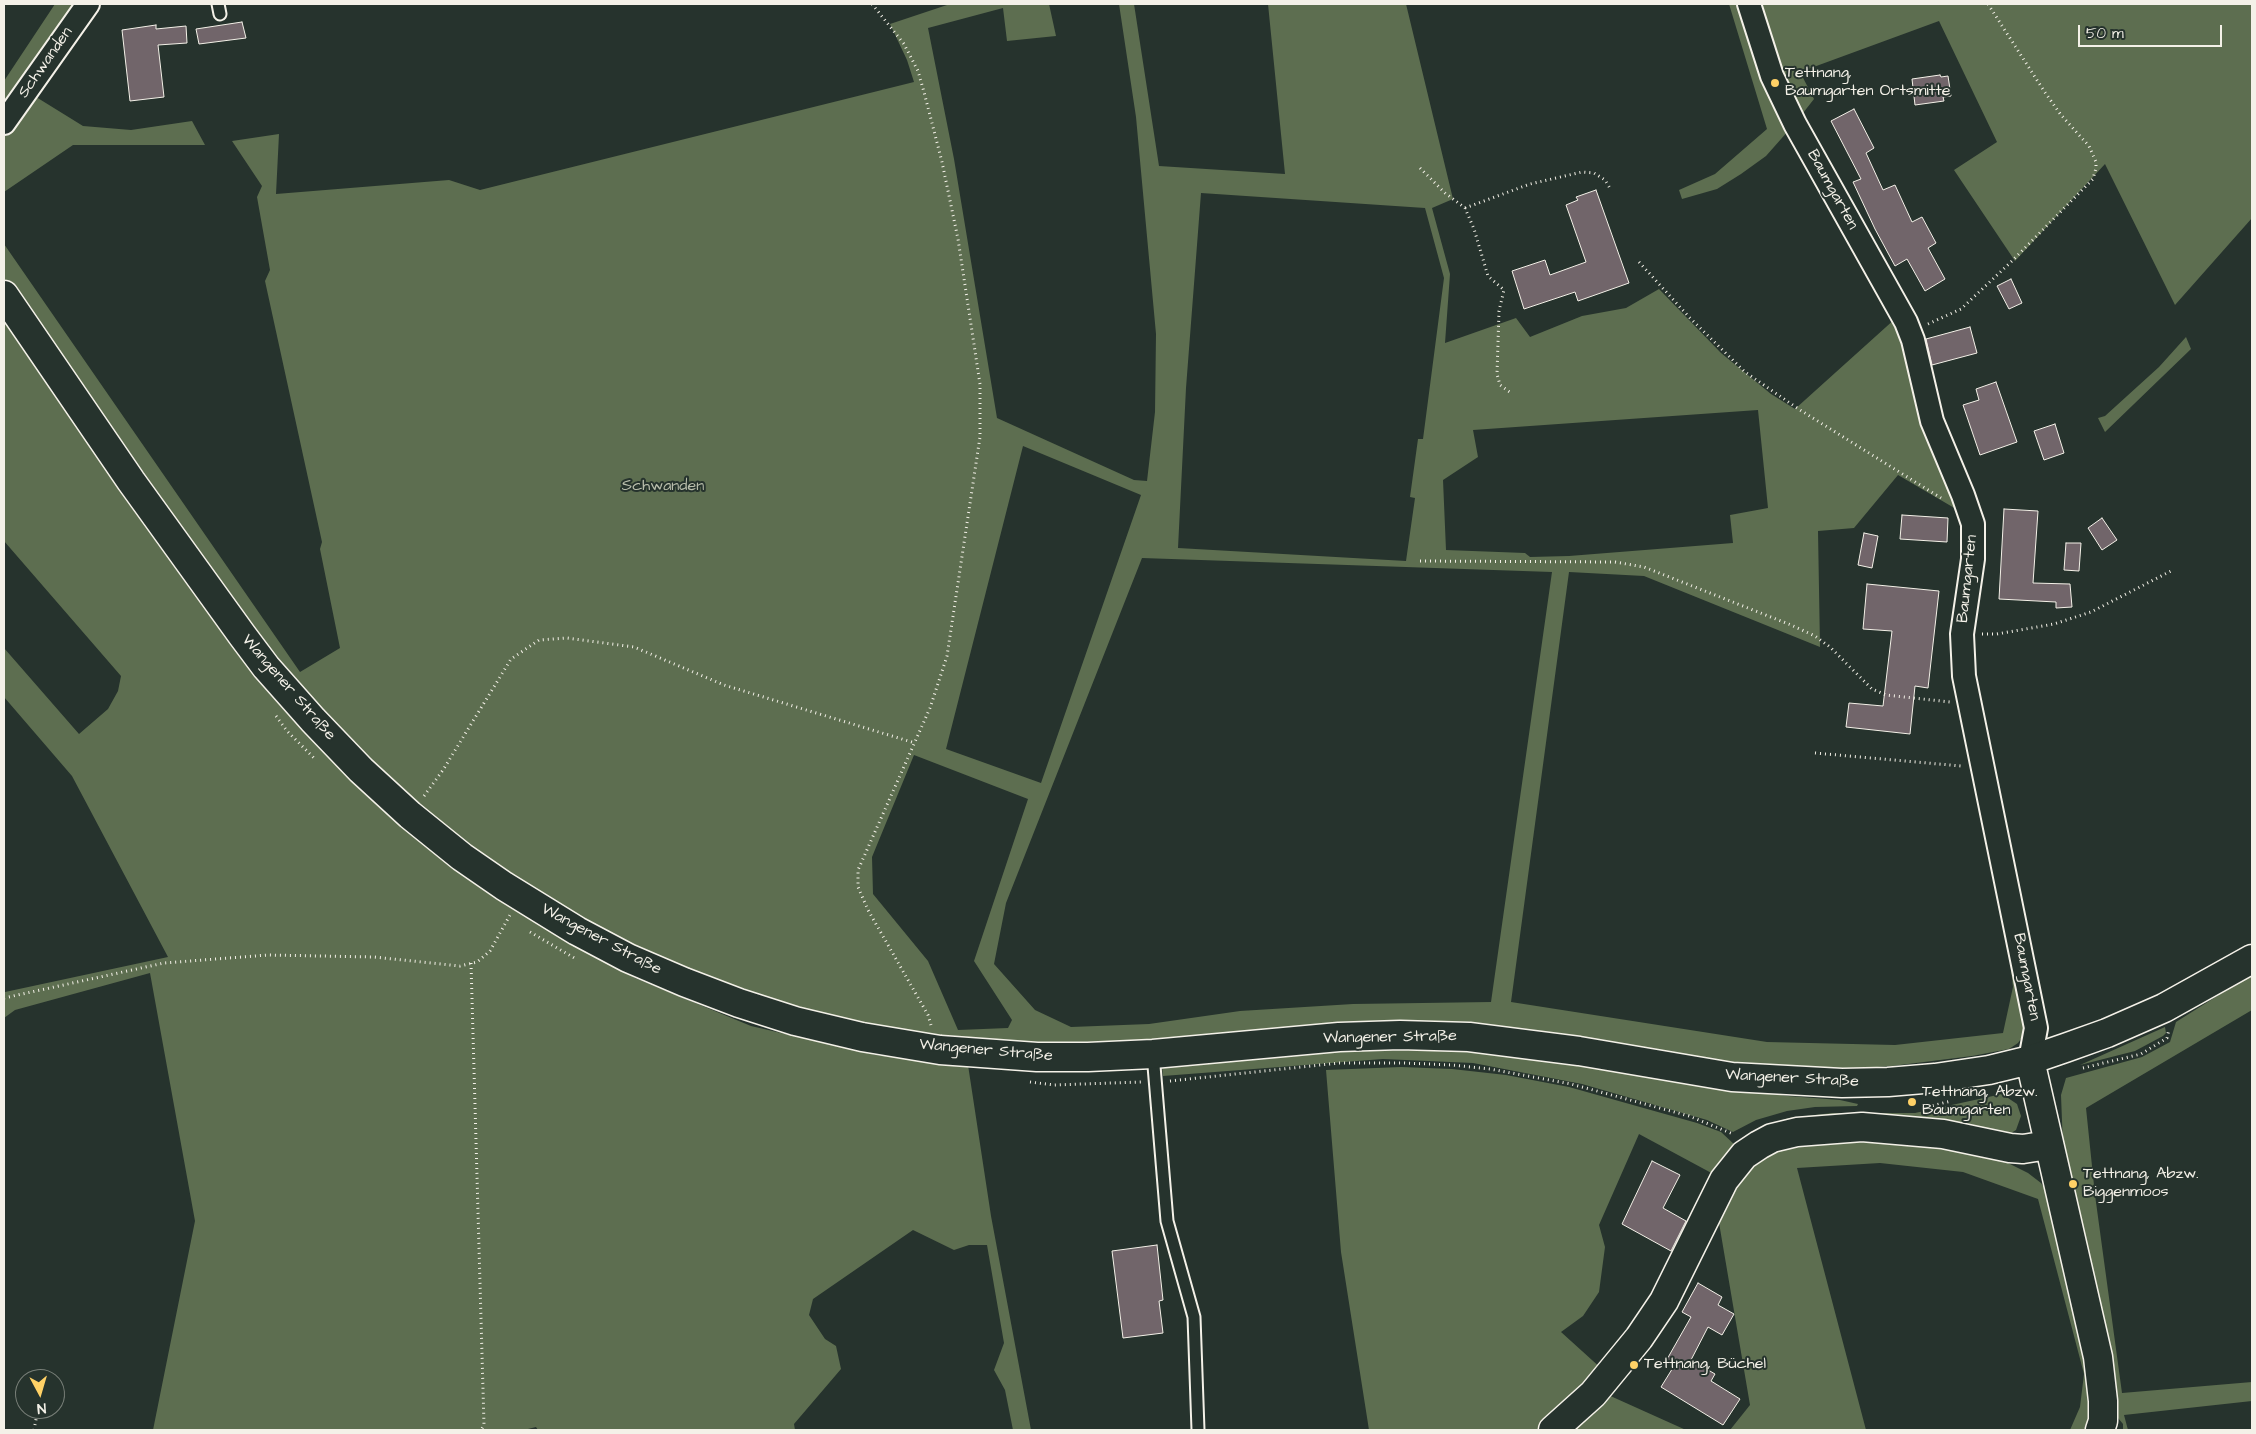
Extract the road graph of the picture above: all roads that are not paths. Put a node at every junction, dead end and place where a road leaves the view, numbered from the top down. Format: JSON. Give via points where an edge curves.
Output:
{"nodes":[{"id":1,"x":88,"y":4,"type":"edge"},
{"id":2,"x":1749,"y":4,"type":"edge"},
{"id":3,"x":4,"y":123,"type":"edge"},
{"id":4,"x":4,"y":295,"type":"edge"},
{"id":5,"x":2252,"y":959,"type":"edge"},
{"id":6,"x":1153,"y":1054,"type":"junction"},
{"id":7,"x":2030,"y":1060,"type":"junction"},
{"id":8,"x":2048,"y":1145,"type":"junction"},
{"id":9,"x":2104,"y":1427,"type":"edge"},
{"id":10,"x":1198,"y":1430,"type":"edge"},
{"id":11,"x":1553,"y":1430,"type":"edge"}],
"edges":[{"from":1,"to":3,"type":"street","name":"Schwanden"},
{"from":2,"to":7,"type":"street","name":"Baumgarten","via":[[1772,76],[1794,124],[1906,322],[1932,421],[1973,524],[1974,542],[1962,653],[1968,699],[2036,1028]]},
{"from":4,"to":6,"type":"main road","name":"Wangener Straße","via":[[266,667],[361,770],[429,831],[504,886],[628,958],[739,1003],[795,1021],[862,1037],[940,1050],[1037,1057]]},
{"from":5,"to":7,"type":"main road","name":"Wangener Straße","via":[[2164,1008],[2108,1033]]},
{"from":6,"to":7,"type":"main road","name":"Wangener Straße","via":[[1339,1037],[1469,1037],[1579,1051],[1732,1077],[1842,1083],[1935,1078]]},
{"from":6,"to":10,"type":"lane","via":[[1167,1221],[1194,1317]]},
{"from":7,"to":8,"type":"main road"},
{"from":8,"to":9,"type":"main road","via":[[2098,1357]]},
{"from":8,"to":11,"type":"main road","via":[[2010,1148],[1943,1134],[1862,1127],[1797,1132],[1772,1138],[1750,1150],[1724,1180],[1664,1301],[1639,1338],[1593,1394]]}]}
